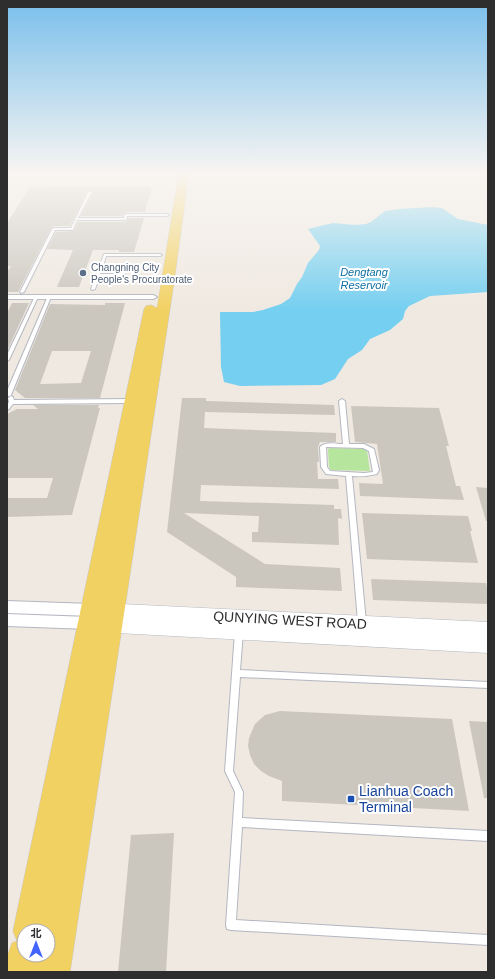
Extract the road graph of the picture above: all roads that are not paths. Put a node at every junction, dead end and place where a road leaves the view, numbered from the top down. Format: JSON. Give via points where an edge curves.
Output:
{"nodes":[{"id":1,"x":76,"y":219,"type":"joint"},
{"id":2,"x":125,"y":219,"type":"edge"},
{"id":3,"x":167,"y":219,"type":"edge"},
{"id":4,"x":177,"y":219,"type":"edge"},
{"id":5,"x":160,"y":255,"type":"junction"},
{"id":6,"x":101,"y":267,"type":"junction"},
{"id":7,"x":98,"y":275,"type":"junction"},
{"id":8,"x":93,"y":289,"type":"dead end"},
{"id":9,"x":22,"y":292,"type":"dead end"},
{"id":10,"x":7,"y":297,"type":"edge"},
{"id":11,"x":36,"y":297,"type":"junction"},
{"id":12,"x":49,"y":297,"type":"junction"},
{"id":13,"x":153,"y":297,"type":"junction"},
{"id":14,"x":7,"y":360,"type":"edge"},
{"id":15,"x":7,"y":395,"type":"edge"},
{"id":16,"x":132,"y":401,"type":"junction"},
{"id":17,"x":342,"y":401,"type":"dead end"},
{"id":18,"x":12,"y":402,"type":"junction"},
{"id":19,"x":7,"y":408,"type":"edge"},
{"id":20,"x":346,"y":445,"type":"junction"},
{"id":21,"x":348,"y":475,"type":"junction"},
{"id":22,"x":7,"y":607,"type":"edge"},
{"id":23,"x":90,"y":617,"type":"junction"},
{"id":24,"x":112,"y":618,"type":"junction"},
{"id":25,"x":7,"y":620,"type":"edge"},
{"id":26,"x":362,"y":624,"type":"junction"},
{"id":27,"x":240,"y":630,"type":"junction"},
{"id":28,"x":488,"y":631,"type":"edge"},
{"id":29,"x":488,"y":644,"type":"edge"},
{"id":30,"x":236,"y":673,"type":"junction"},
{"id":31,"x":488,"y":685,"type":"edge"},
{"id":32,"x":237,"y":822,"type":"junction"},
{"id":33,"x":488,"y":836,"type":"edge"},
{"id":34,"x":31,"y":923,"type":"edge"},
{"id":35,"x":488,"y":940,"type":"edge"},
{"id":36,"x":53,"y":972,"type":"edge"}],
"edges":[{"from":1,"to":2,"type":"lane"},
{"from":1,"to":9,"type":"lane","via":[[72,229],[52,230]]},
{"from":3,"to":5,"type":"main road"},
{"from":4,"to":24,"type":"main road"},
{"from":5,"to":6,"type":"lane","via":[[105,255]]},
{"from":5,"to":13,"type":"main road"},
{"from":6,"to":7,"type":"lane"},
{"from":6,"to":7,"type":"lane","via":[[125,267],[122,275]]},
{"from":7,"to":8,"type":"lane"},
{"from":10,"to":11,"type":"street"},
{"from":11,"to":12,"type":"street"},
{"from":11,"to":14,"type":"lane"},
{"from":12,"to":13,"type":"street"},
{"from":12,"to":15,"type":"lane"},
{"from":13,"to":16,"type":"main road"},
{"from":15,"to":18,"type":"lane"},
{"from":16,"to":18,"type":"lane"},
{"from":16,"to":23,"type":"main road"},
{"from":17,"to":20,"type":"lane"},
{"from":18,"to":19,"type":"lane"},
{"from":20,"to":21,"type":"lane","via":[[326,445],[323,448],[324,467],[328,473]]},
{"from":20,"to":21,"type":"lane","via":[[364,446],[372,450],[376,470],[370,475]]},
{"from":21,"to":26,"type":"lane"},
{"from":22,"to":23,"type":"street"},
{"from":23,"to":24,"type":"main road"},
{"from":23,"to":25,"type":"street"},
{"from":23,"to":34,"type":"main road"},
{"from":24,"to":26,"type":"main road","name":"QUNYING WEST ROAD"},
{"from":24,"to":27,"type":"main road","name":"QUNYING WEST ROAD"},
{"from":24,"to":36,"type":"main road"},
{"from":26,"to":28,"type":"main road","name":"QUNYING WEST ROAD"},
{"from":27,"to":29,"type":"main road","name":"QUNYING WEST ROAD"},
{"from":27,"to":30,"type":"lane"},
{"from":30,"to":31,"type":"lane"},
{"from":30,"to":32,"type":"lane","via":[[229,771],[239,792]]},
{"from":32,"to":33,"type":"lane"},
{"from":32,"to":35,"type":"lane","via":[[231,925]]}]}
